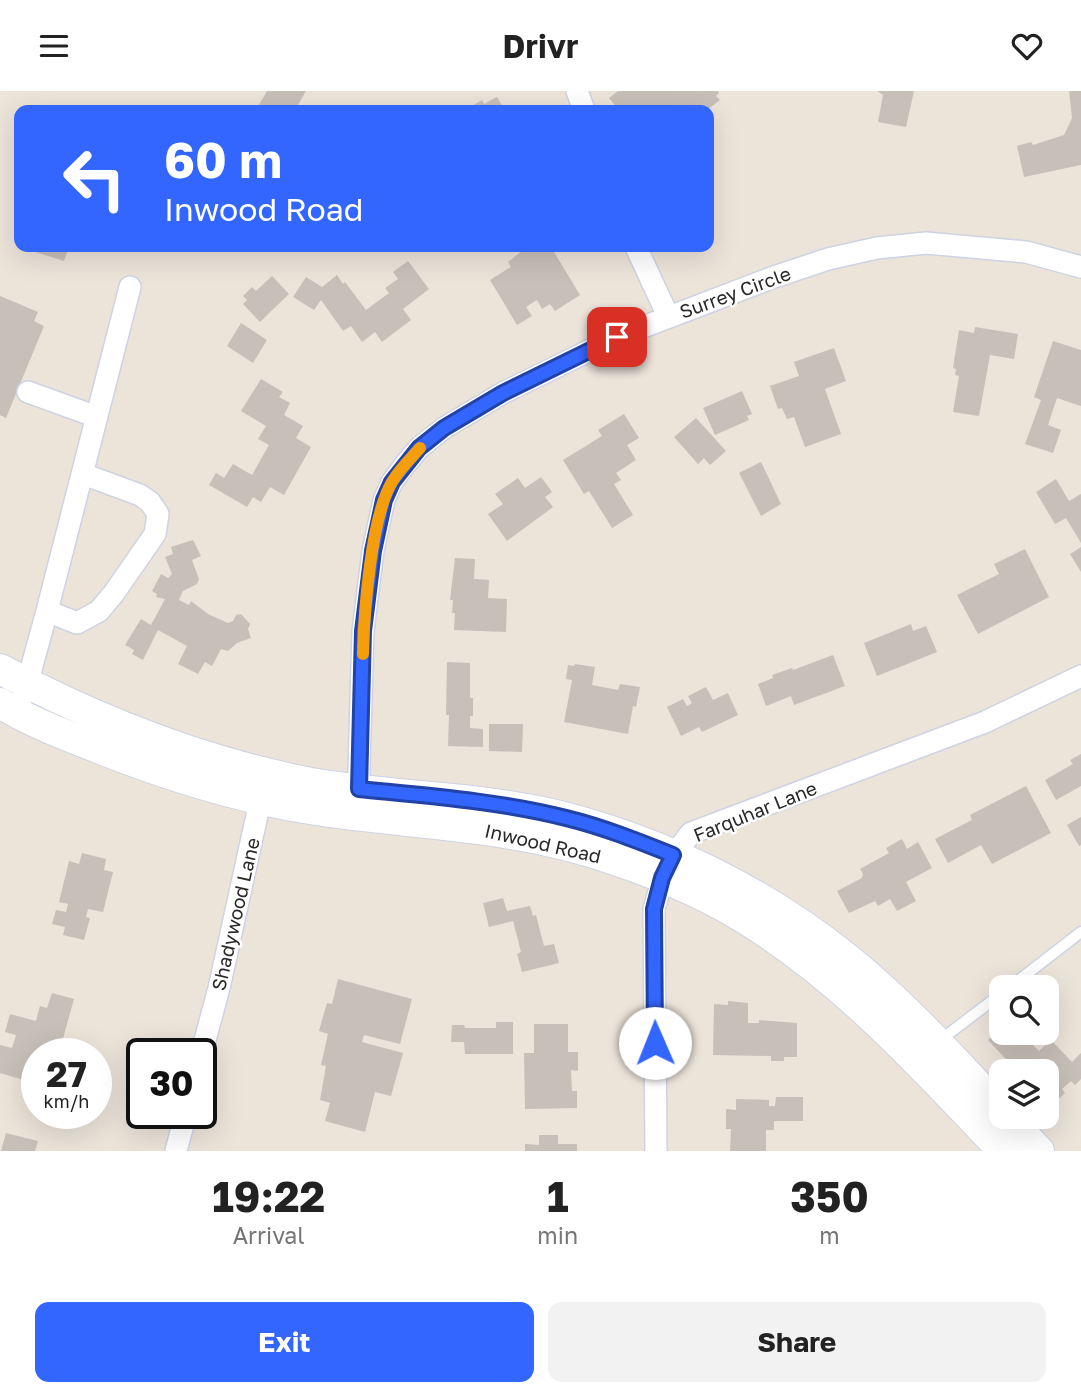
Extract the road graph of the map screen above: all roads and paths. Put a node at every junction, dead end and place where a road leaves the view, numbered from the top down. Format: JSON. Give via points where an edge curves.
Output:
{"nodes":[{"id":1,"x":638,"y":252,"type":"edge"},
{"id":2,"x":1081,"y":267,"type":"edge"},
{"id":3,"x":130,"y":287,"type":"dead end"},
{"id":4,"x":668,"y":316,"type":"junction"},
{"id":5,"x":28,"y":392,"type":"dead end"},
{"id":6,"x":97,"y":417,"type":"junction"},
{"id":7,"x":83,"y":474,"type":"junction"},
{"id":8,"x":47,"y":611,"type":"junction"},
{"id":9,"x":0,"y":669,"type":"edge"},
{"id":10,"x":1081,"y":676,"type":"edge"},
{"id":11,"x":28,"y":684,"type":"junction"},
{"id":12,"x":9,"y":708,"type":"edge"},
{"id":13,"x":263,"y":786,"type":"junction"},
{"id":14,"x":358,"y":802,"type":"junction"},
{"id":15,"x":667,"y":866,"type":"junction"},
{"id":16,"x":1081,"y":932,"type":"edge"},
{"id":17,"x":1025,"y":975,"type":"edge"},
{"id":18,"x":989,"y":1003,"type":"edge"},
{"id":19,"x":206,"y":1038,"type":"edge"},
{"id":20,"x":937,"y":1043,"type":"junction"},
{"id":21,"x":989,"y":1097,"type":"edge"},
{"id":22,"x":182,"y":1129,"type":"edge"},
{"id":23,"x":1018,"y":1129,"type":"edge"},
{"id":24,"x":177,"y":1151,"type":"edge"},
{"id":25,"x":656,"y":1151,"type":"edge"},
{"id":26,"x":1003,"y":1151,"type":"edge"},
{"id":27,"x":1039,"y":1151,"type":"edge"}],
"edges":[{"from":1,"to":4,"type":"street"},
{"from":2,"to":4,"type":"street","name":"Surrey Circle","via":[[1026,252],[989,248],[926,243],[877,248],[796,270]]},
{"from":3,"to":6,"type":"street"},
{"from":4,"to":14,"type":"street","name":"Surrey Circle","via":[[503,393],[444,428],[419,448],[392,482],[373,551],[363,631]]},
{"from":5,"to":6,"type":"street"},
{"from":6,"to":7,"type":"street"},
{"from":7,"to":8,"type":"street"},
{"from":7,"to":8,"type":"street","via":[[150,502],[158,514],[155,534],[99,611],[77,623]]},
{"from":8,"to":11,"type":"street"},
{"from":9,"to":11,"type":"main road","name":"Inwood Road"},
{"from":10,"to":15,"type":"street","name":"Farquhar Lane","via":[[985,722],[691,833]]},
{"from":11,"to":12,"type":"street"},
{"from":11,"to":13,"type":"main road","name":"Inwood Road"},
{"from":12,"to":13,"type":"main road","name":"Inwood Road","via":[[65,735],[207,787]]},
{"from":13,"to":14,"type":"main road","name":"Inwood Road"},
{"from":13,"to":19,"type":"street","name":"Shadywood Lane"},
{"from":14,"to":15,"type":"main road","name":"Inwood Road"},
{"from":15,"to":20,"type":"main road","name":"Inwood Road","via":[[736,884],[806,928],[887,993]]},
{"from":15,"to":25,"type":"street","via":[[654,909]]},
{"from":15,"to":26,"type":"main road","name":"Inwood Road","via":[[817,969],[896,1039]]},
{"from":16,"to":17,"type":"lane"},
{"from":18,"to":20,"type":"lane"},
{"from":20,"to":21,"type":"main road","name":"Inwood Road"},
{"from":22,"to":24,"type":"street"},
{"from":23,"to":27,"type":"main road"}]}
